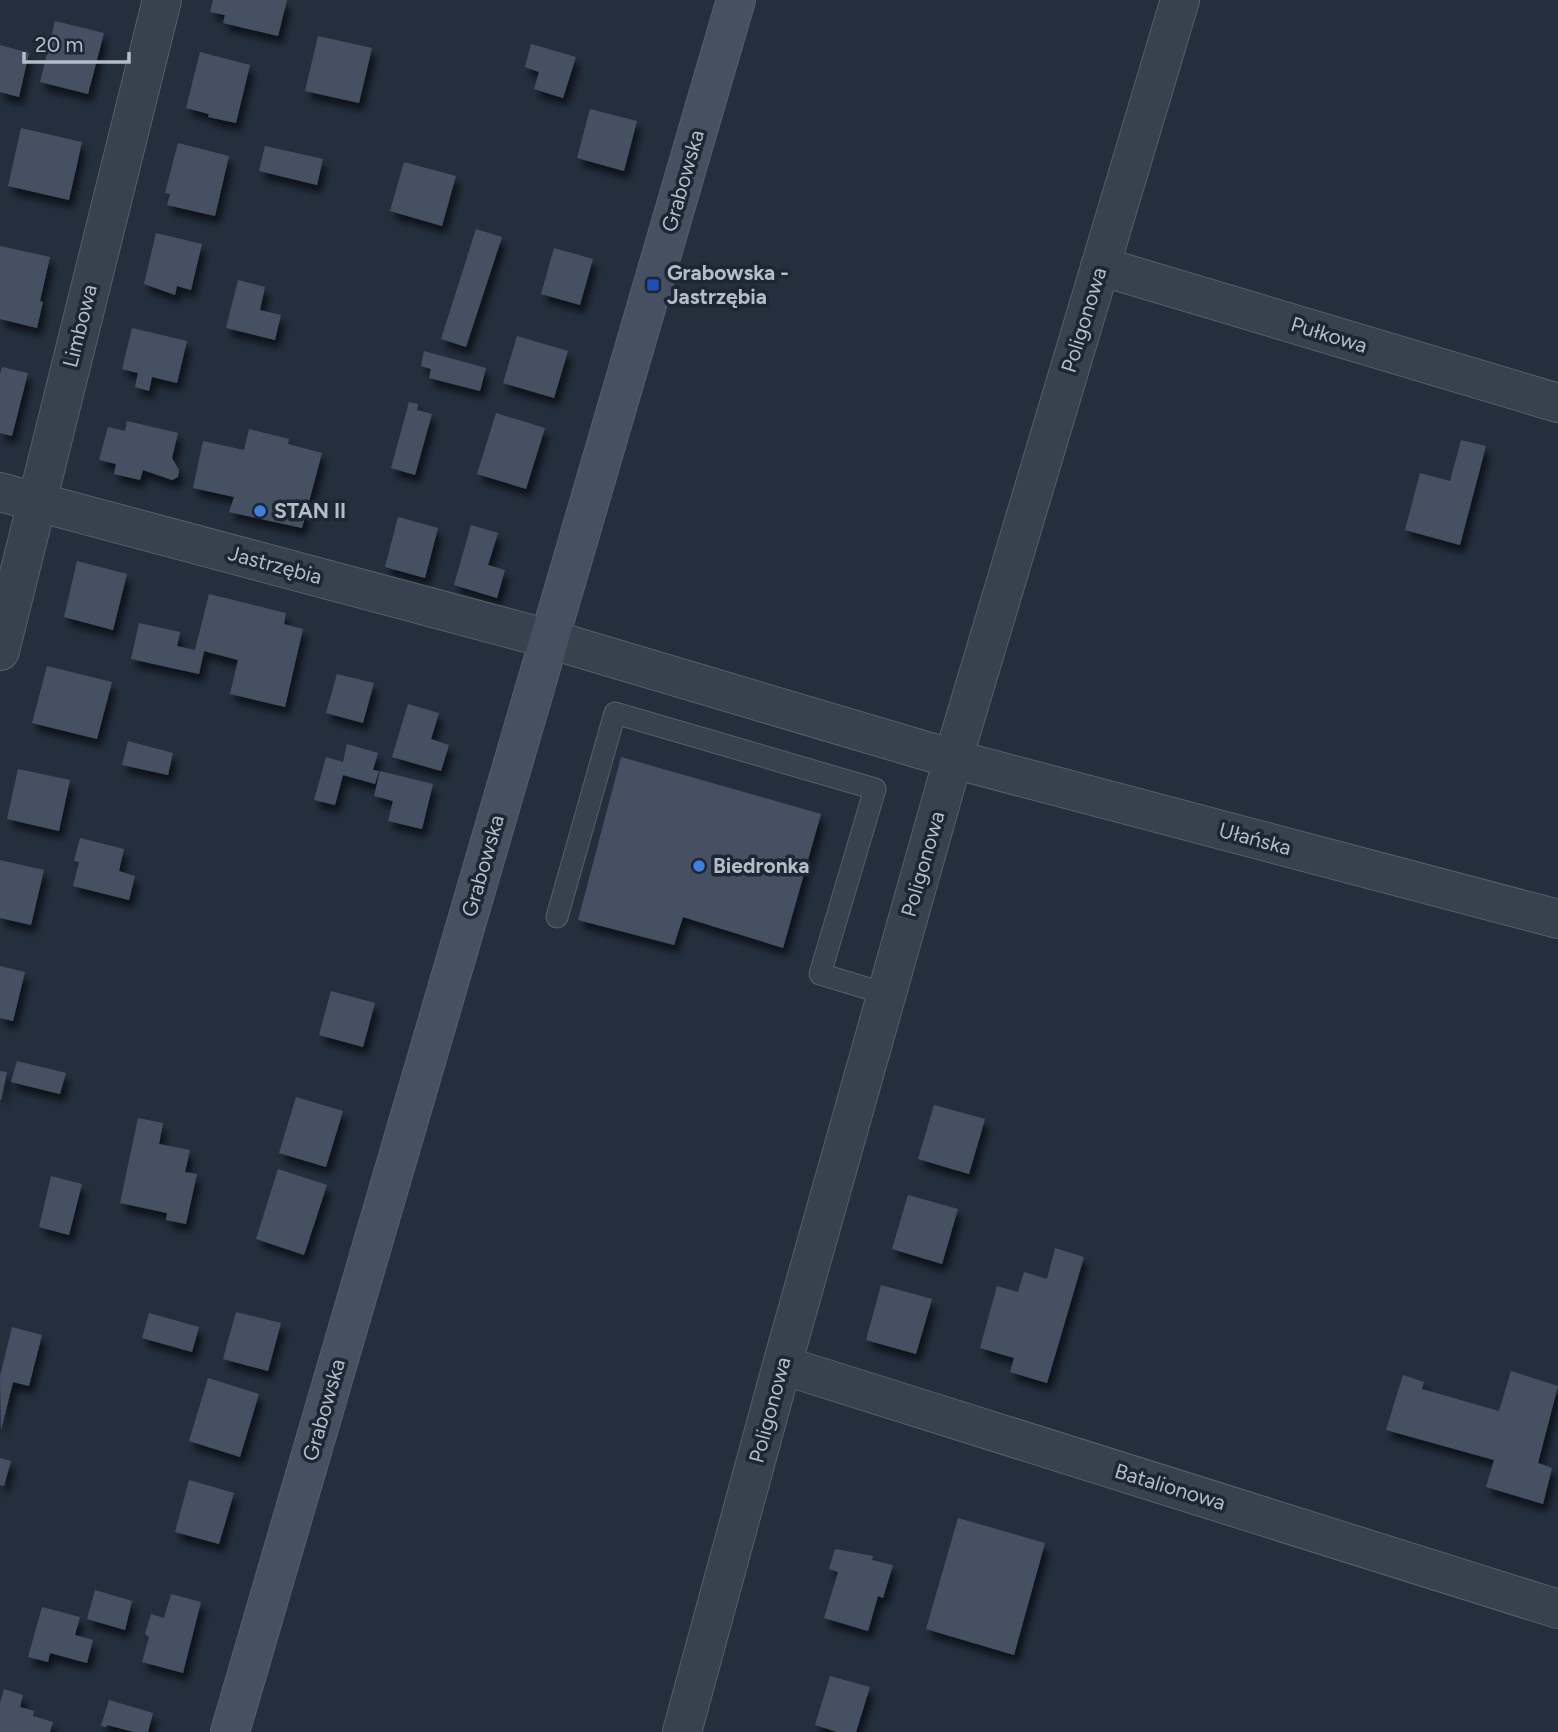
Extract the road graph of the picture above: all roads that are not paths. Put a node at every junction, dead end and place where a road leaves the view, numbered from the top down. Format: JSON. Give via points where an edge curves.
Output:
{"nodes":[{"id":1,"x":162,"y":0,"type":"edge"},
{"id":2,"x":736,"y":0,"type":"edge"},
{"id":3,"x":1180,"y":0,"type":"edge"},
{"id":4,"x":1100,"y":266,"type":"junction"},
{"id":5,"x":1558,"y":403,"type":"edge"},
{"id":6,"x":0,"y":492,"type":"edge"},
{"id":7,"x":37,"y":501,"type":"junction"},
{"id":8,"x":549,"y":639,"type":"junction"},
{"id":9,"x":0,"y":651,"type":"edge"},
{"id":10,"x":953,"y":759,"type":"junction"},
{"id":11,"x":556,"y":917,"type":"dead end"},
{"id":12,"x":1558,"y":919,"type":"edge"},
{"id":13,"x":886,"y":994,"type":"junction"},
{"id":14,"x":782,"y":1365,"type":"junction"},
{"id":15,"x":1558,"y":1609,"type":"edge"},
{"id":16,"x":230,"y":1732,"type":"edge"},
{"id":17,"x":682,"y":1732,"type":"edge"}],
"edges":[{"from":1,"to":7,"type":"street","name":"Limbowa"},
{"from":2,"to":8,"type":"street","name":"Grabowska"},
{"from":3,"to":4,"type":"street","name":"Poligonowa"},
{"from":4,"to":5,"type":"street","name":"Pułkowa"},
{"from":4,"to":10,"type":"street","name":"Poligonowa"},
{"from":6,"to":7,"type":"street","name":"Jastrzębia"},
{"from":7,"to":8,"type":"street","name":"Jastrzębia"},
{"from":7,"to":9,"type":"street","name":"Limbowa"},
{"from":8,"to":10,"type":"street","name":"Jastrzębia"},
{"from":8,"to":16,"type":"street","name":"Grabowska"},
{"from":10,"to":12,"type":"street","name":"Ułańska"},
{"from":10,"to":13,"type":"street","name":"Poligonowa"},
{"from":11,"to":13,"type":"lane","via":[[615,713],[875,789],[820,974]]},
{"from":13,"to":14,"type":"street","name":"Poligonowa"},
{"from":14,"to":15,"type":"street","name":"Batalionowa"},
{"from":14,"to":17,"type":"street","name":"Poligonowa"}]}
